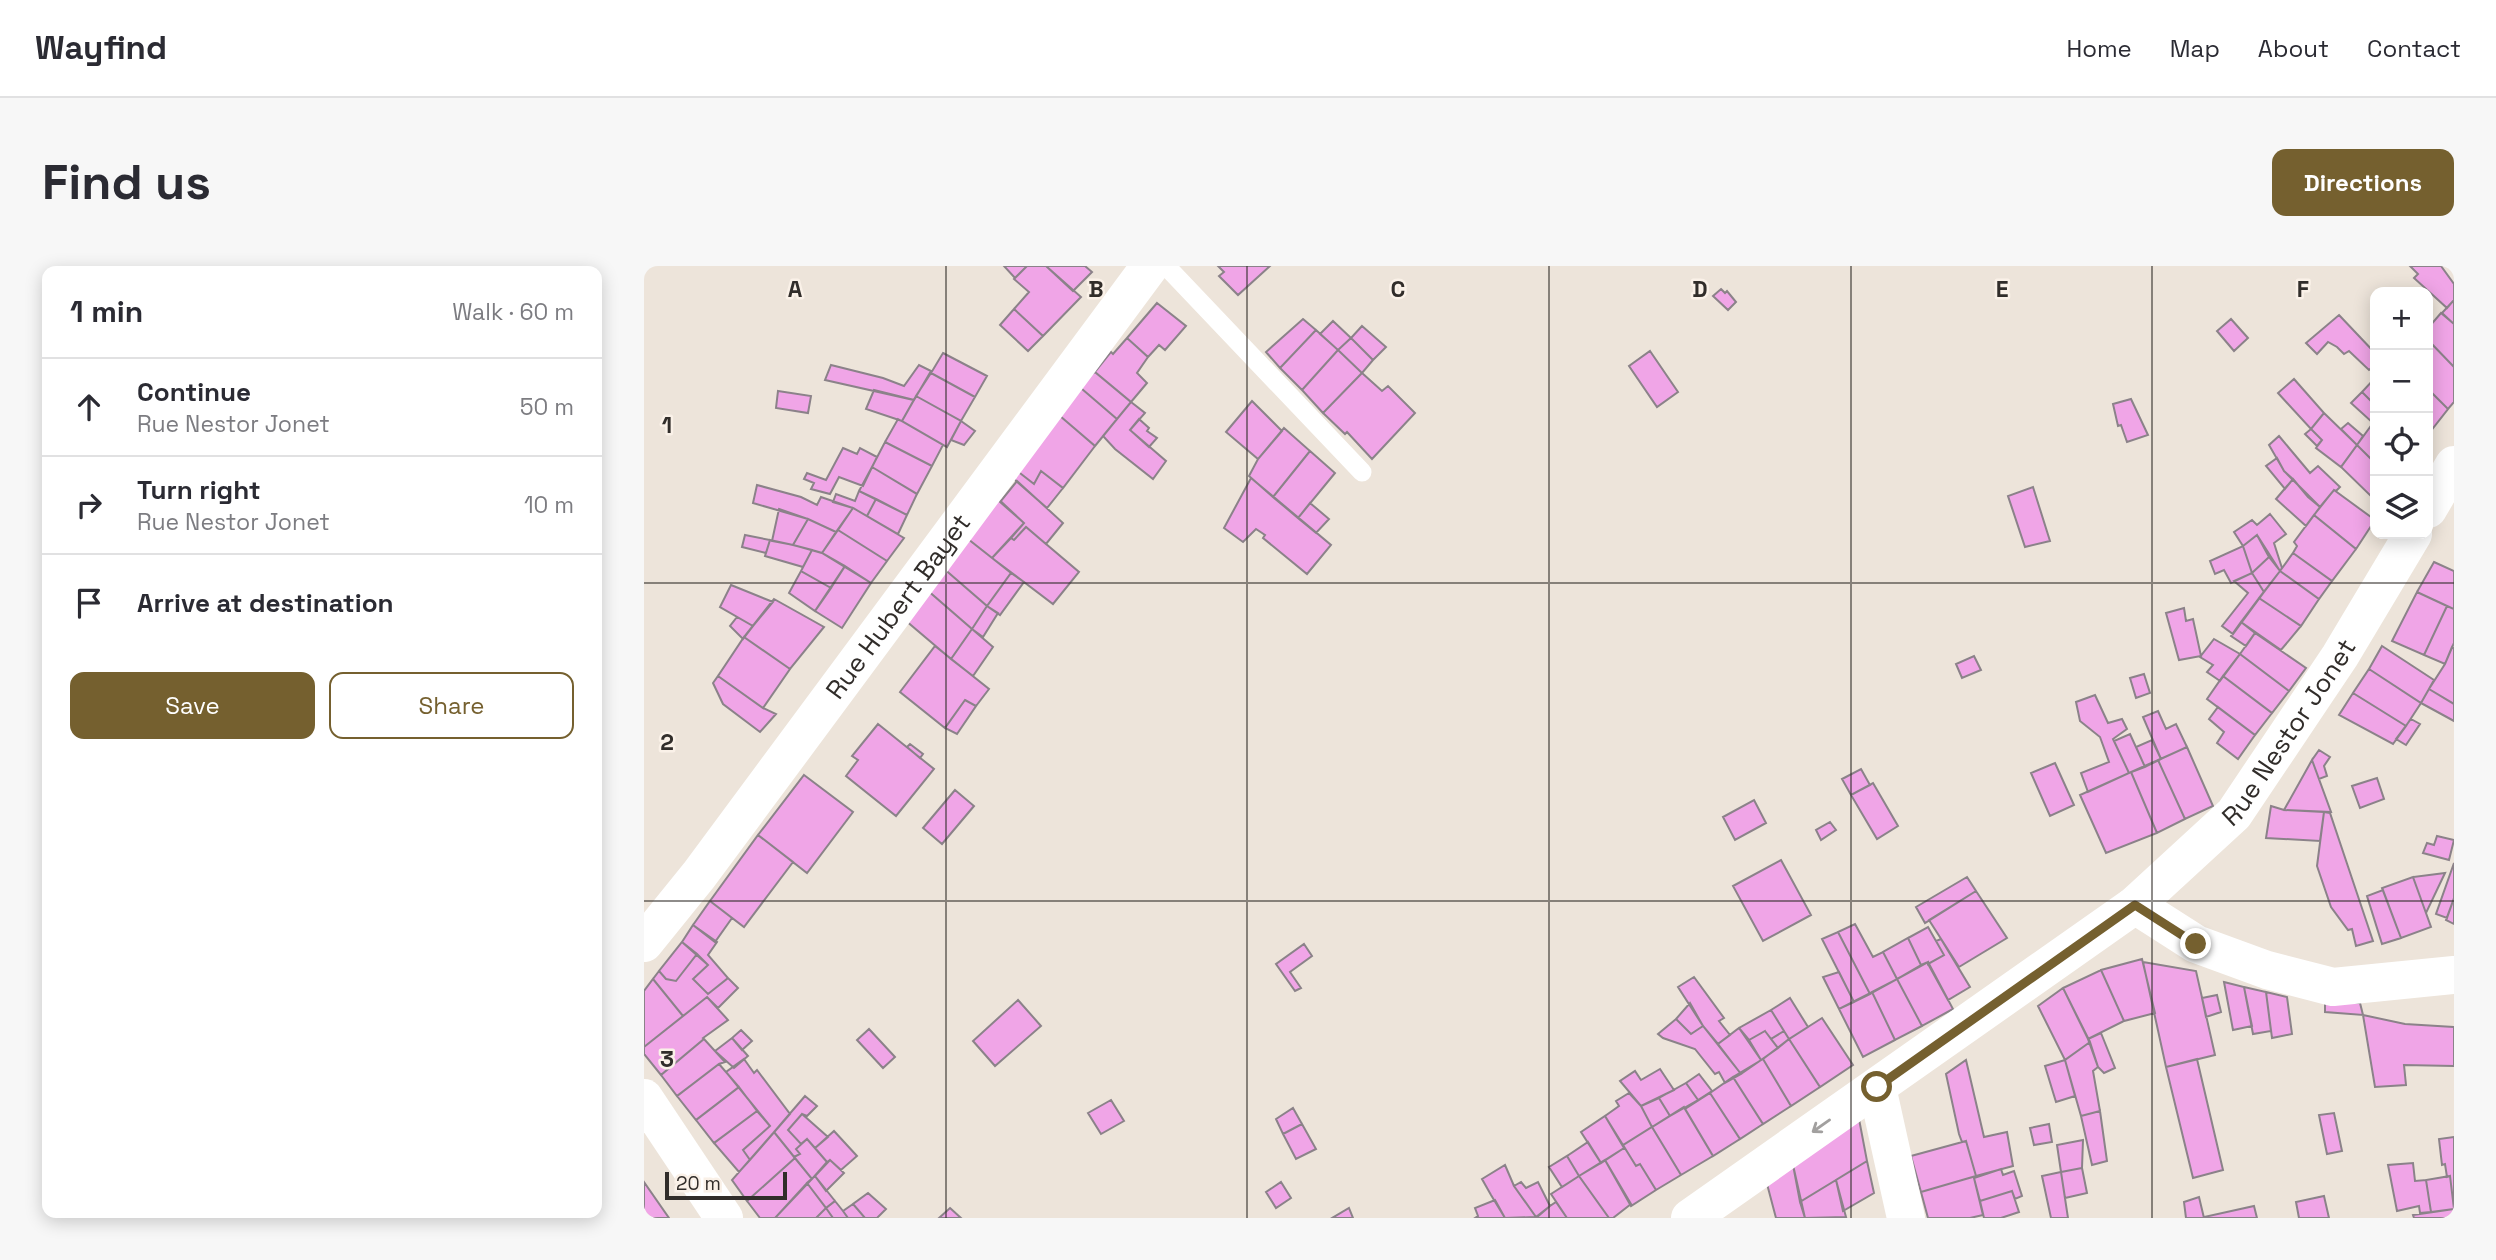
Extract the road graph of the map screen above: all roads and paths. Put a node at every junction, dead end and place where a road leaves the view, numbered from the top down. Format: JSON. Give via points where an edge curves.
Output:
{"nodes":[{"id":1,"x":1150,"y":266,"type":"edge"},
{"id":2,"x":1166,"y":266,"type":"edge"},
{"id":3,"x":2454,"y":465,"type":"edge"},
{"id":4,"x":1362,"y":472,"type":"dead end"},
{"id":5,"x":2433,"y":501,"type":"edge"},
{"id":6,"x":2410,"y":539,"type":"edge"},
{"id":7,"x":2135,"y":905,"type":"junction"},
{"id":8,"x":644,"y":943,"type":"edge"},
{"id":9,"x":2454,"y":975,"type":"edge"},
{"id":10,"x":1877,"y":1087,"type":"junction"},
{"id":11,"x":644,"y":1098,"type":"edge"},
{"id":12,"x":724,"y":1218,"type":"edge"},
{"id":13,"x":1690,"y":1218,"type":"edge"},
{"id":14,"x":1906,"y":1218,"type":"edge"}],
"edges":[{"from":1,"to":8,"type":"street","name":"Rue Hubert Bayet"},
{"from":2,"to":4,"type":"lane"},
{"from":3,"to":5,"type":"street"},
{"from":6,"to":7,"type":"street","name":"Rue Nestor Jonet","via":[[2340,656],[2234,814]]},
{"from":7,"to":9,"type":"street","via":[[2196,944],[2267,970],[2333,987]]},
{"from":7,"to":10,"type":"street","name":"Rue Nestor Jonet"},
{"from":10,"to":13,"type":"street","name":"Rue Nestor Jonet","one_way":true},
{"from":10,"to":14,"type":"street"},
{"from":11,"to":12,"type":"street"}]}
